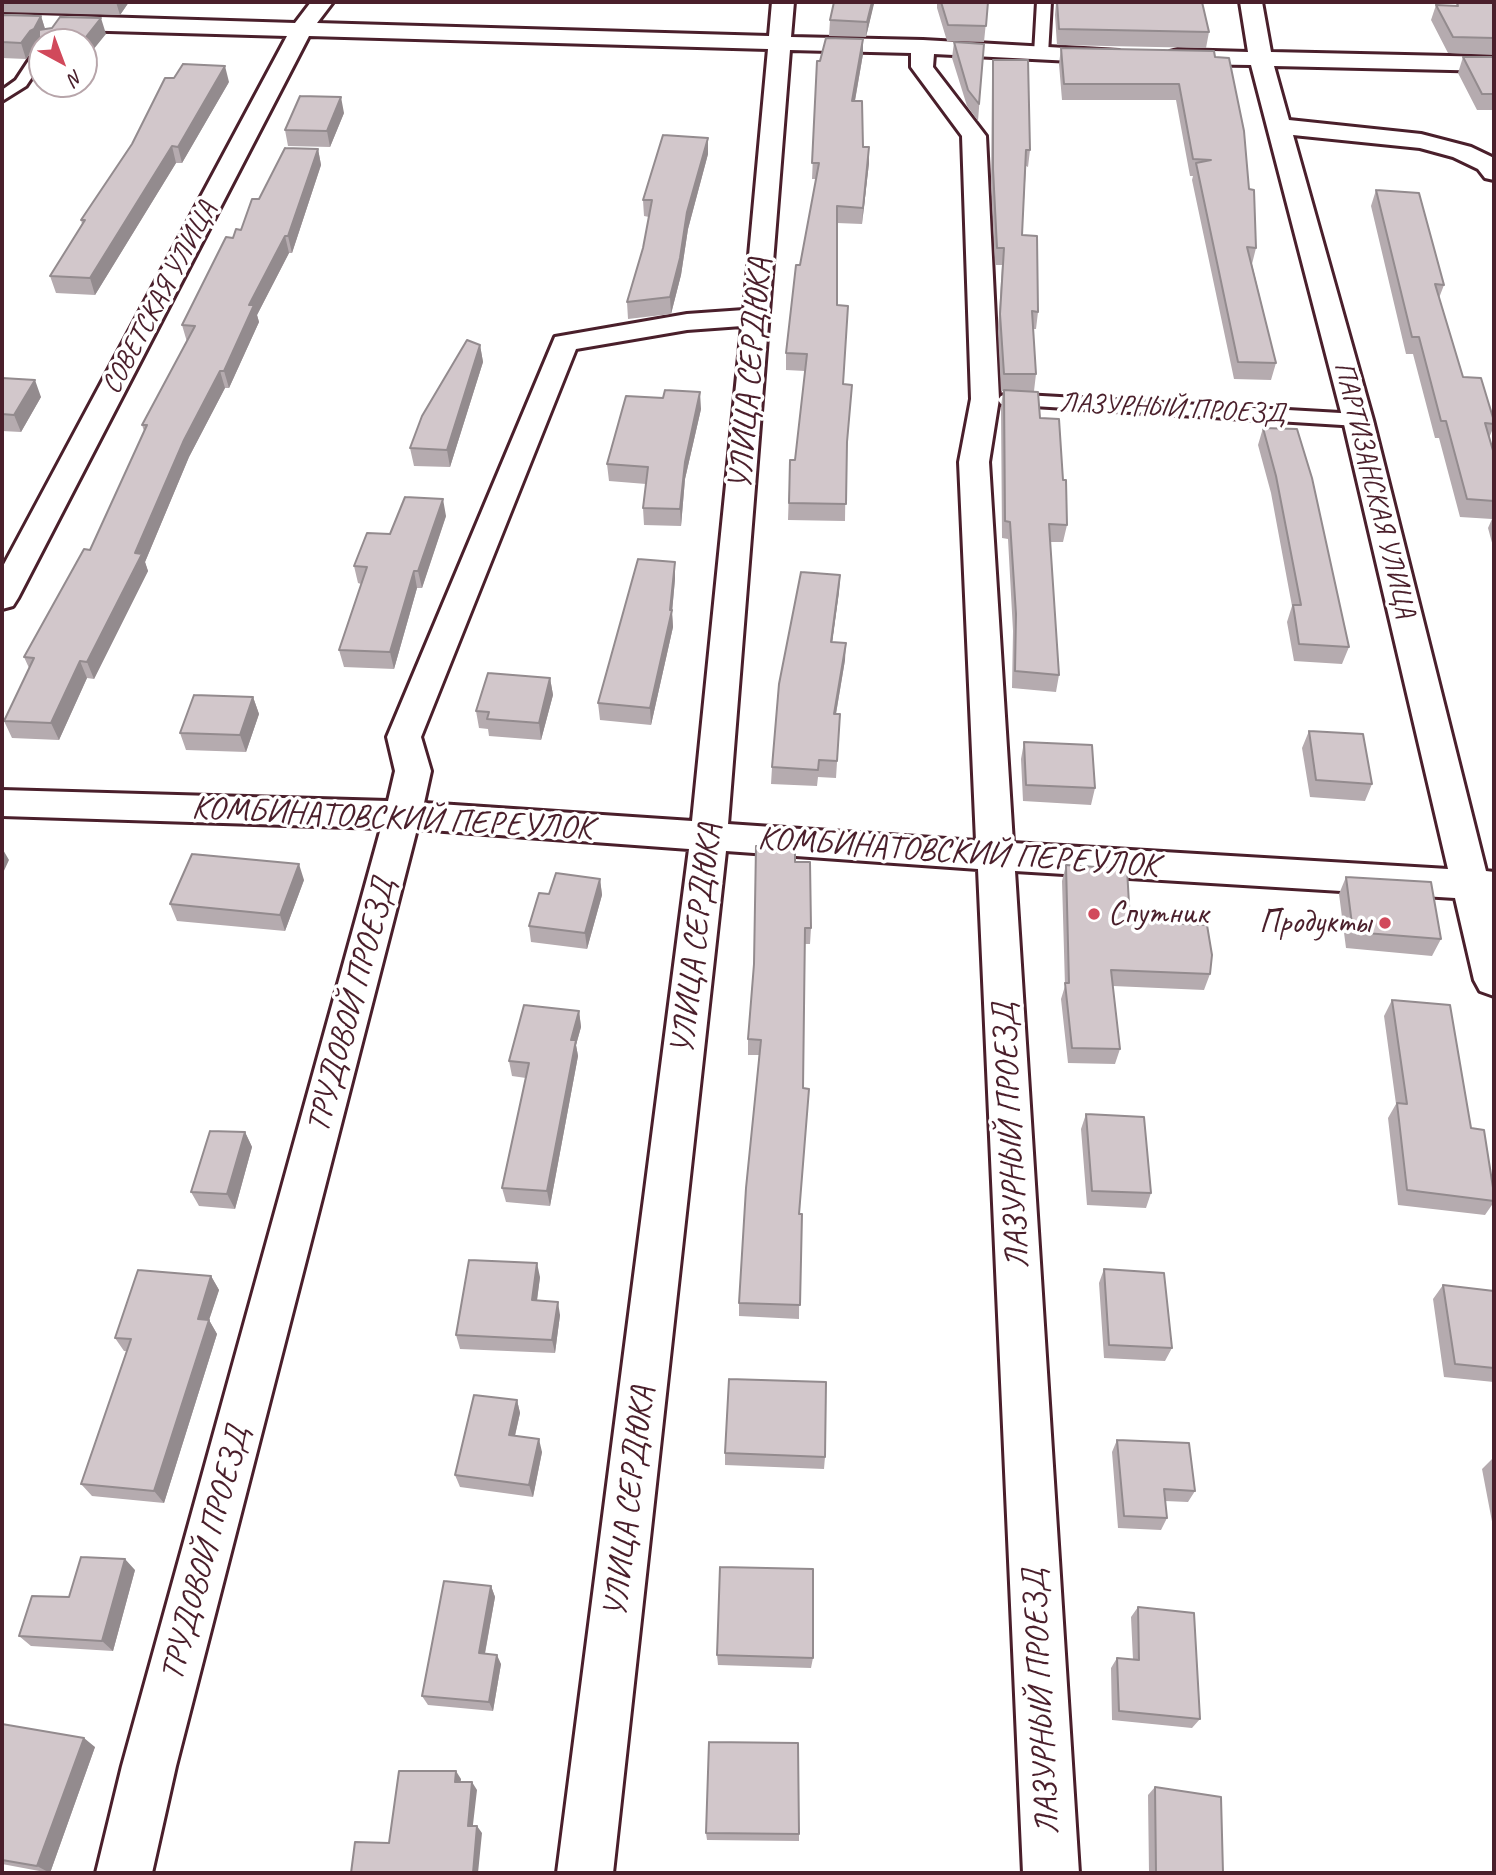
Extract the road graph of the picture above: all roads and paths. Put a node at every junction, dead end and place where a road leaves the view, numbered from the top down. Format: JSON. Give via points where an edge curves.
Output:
{"nodes":[{"id":1,"x":323,"y":2,"type":"edge"},
{"id":2,"x":783,"y":2,"type":"edge"},
{"id":3,"x":1044,"y":2,"type":"edge"},
{"id":4,"x":1251,"y":2,"type":"edge"},
{"id":5,"x":2,"y":21,"type":"edge"},
{"id":6,"x":32,"y":28,"type":"edge"},
{"id":7,"x":302,"y":29,"type":"junction"},
{"id":8,"x":98,"y":32,"type":"edge"},
{"id":9,"x":778,"y":43,"type":"junction"},
{"id":10,"x":923,"y":47,"type":"junction"},
{"id":11,"x":1041,"y":54,"type":"junction"},
{"id":12,"x":1261,"y":60,"type":"junction"},
{"id":13,"x":1494,"y":64,"type":"edge"},
{"id":14,"x":28,"y":72,"type":"edge"},
{"id":15,"x":2,"y":97,"type":"edge"},
{"id":16,"x":1278,"y":126,"type":"junction"},
{"id":17,"x":1494,"y":173,"type":"edge"},
{"id":18,"x":757,"y":317,"type":"junction"},
{"id":19,"x":985,"y":399,"type":"junction"},
{"id":20,"x":1358,"y":420,"type":"junction"},
{"id":21,"x":2,"y":598,"type":"edge"},
{"id":22,"x":2,"y":803,"type":"edge"},
{"id":23,"x":403,"y":815,"type":"junction"},
{"id":24,"x":709,"y":837,"type":"junction"},
{"id":25,"x":997,"y":856,"type":"junction"},
{"id":26,"x":1483,"y":886,"type":"edge"},
{"id":27,"x":1494,"y":980,"type":"edge"},
{"id":28,"x":124,"y":1873,"type":"edge"},
{"id":29,"x":585,"y":1873,"type":"edge"},
{"id":30,"x":1051,"y":1873,"type":"edge"}],
"edges":[{"from":1,"to":7,"type":"street","name":"СОВЕТСКАЯ УЛИЦА"},
{"from":2,"to":9,"type":"street","name":"УЛИЦА СЕРДЮКА"},
{"from":3,"to":11,"type":"lane"},
{"from":4,"to":12,"type":"street","name":"ПАРТИЗАНСКАЯ УЛИЦА"},
{"from":5,"to":6,"type":"street"},
{"from":7,"to":8,"type":"street"},
{"from":7,"to":9,"type":"street"},
{"from":7,"to":21,"type":"street","name":"СОВЕТСКАЯ УЛИЦА"},
{"from":9,"to":10,"type":"street"},
{"from":9,"to":18,"type":"street","name":"УЛИЦА СЕРДЮКА"},
{"from":10,"to":11,"type":"street"},
{"from":10,"to":19,"type":"street","name":"ЛАЗУРНЫЙ ПРОЕЗД","via":[[922,67],[974,136]]},
{"from":11,"to":12,"type":"street"},
{"from":12,"to":13,"type":"street"},
{"from":12,"to":16,"type":"street","name":"ПАРТИЗАНСКАЯ УЛИЦА"},
{"from":14,"to":15,"type":"lane"},
{"from":16,"to":17,"type":"street","via":[[1421,141],[1462,152],[1487,164]]},
{"from":16,"to":20,"type":"street","name":"ПАРТИЗАНСКАЯ УЛИЦА"},
{"from":18,"to":23,"type":"street","name":"ТРУДОВОЙ ПРОЕЗД","via":[[687,321],[565,343],[404,737],[413,771]]},
{"from":18,"to":24,"type":"street","name":"УЛИЦА СЕРДЮКА"},
{"from":19,"to":20,"type":"lane","name":"ЛАЗУРНЫЙ ПРОЕЗД"},
{"from":19,"to":25,"type":"street","name":"ЛАЗУРНЫЙ ПРОЕЗД","via":[[974,462]]},
{"from":20,"to":26,"type":"street","name":"ПАРТИЗАНСКАЯ УЛИЦА"},
{"from":22,"to":23,"type":"street","name":"КОМБИНАТОВСКИЙ ПЕРЕУЛОК"},
{"from":23,"to":24,"type":"street","name":"КОМБИНАТОВСКИЙ ПЕРЕУЛОК"},
{"from":23,"to":28,"type":"street","name":"ТРУДОВОЙ ПРОЕЗД"},
{"from":24,"to":25,"type":"street","name":"КОМБИНАТОВСКИЙ ПЕРЕУЛОК"},
{"from":24,"to":29,"type":"street","name":"УЛИЦА СЕРДЮКА"},
{"from":25,"to":26,"type":"street","name":"КОМБИНАТОВСКИЙ ПЕРЕУЛОК"},
{"from":25,"to":30,"type":"street","name":"ЛАЗУРНЫЙ ПРОЕЗД"},
{"from":26,"to":27,"type":"street","name":"ПАРТИЗАНСКАЯ УЛИЦА"}]}
